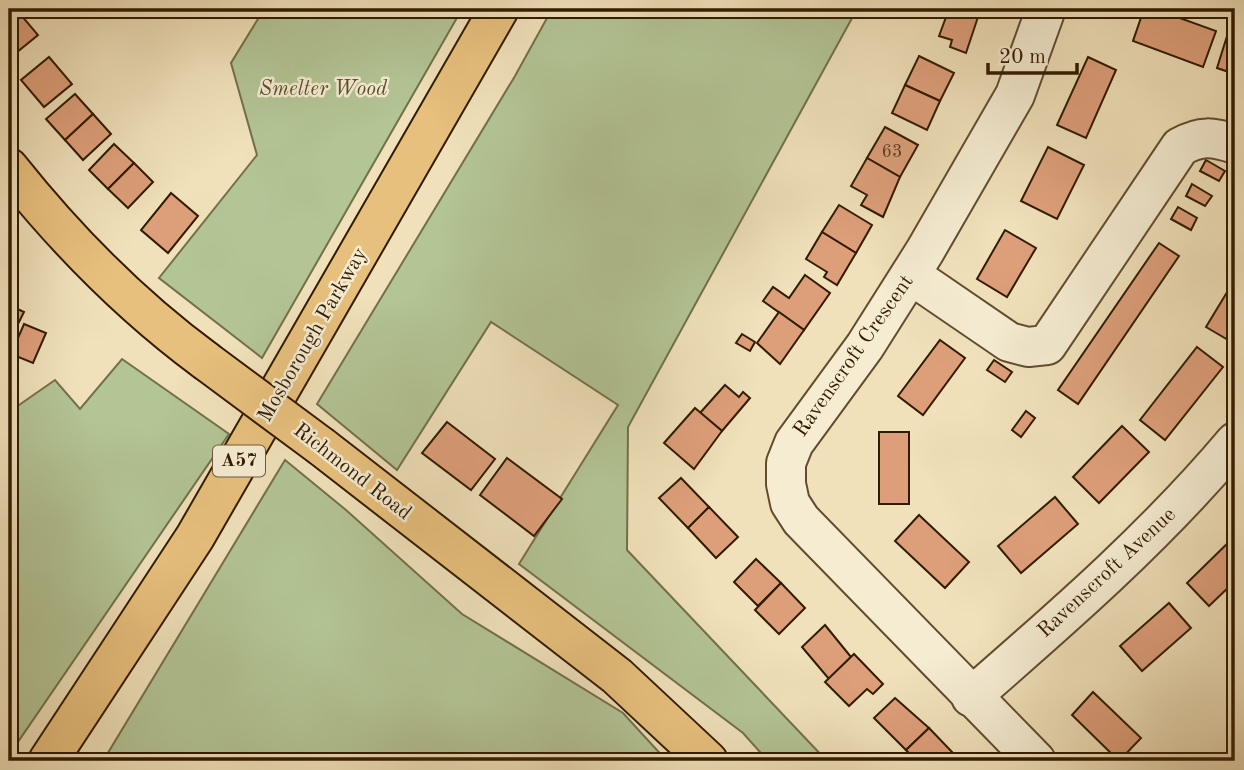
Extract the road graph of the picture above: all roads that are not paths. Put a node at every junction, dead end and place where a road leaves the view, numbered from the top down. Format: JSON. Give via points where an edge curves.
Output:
{"nodes":[{"id":1,"x":499,"y":9,"type":"edge"},
{"id":2,"x":1046,"y":9,"type":"edge"},
{"id":3,"x":1235,"y":144,"type":"edge"},
{"id":4,"x":9,"y":169,"type":"edge"},
{"id":5,"x":911,"y":275,"type":"junction"},
{"id":6,"x":1235,"y":442,"type":"edge"},
{"id":7,"x":971,"y":697,"type":"junction"},
{"id":8,"x":48,"y":761,"type":"edge"},
{"id":9,"x":708,"y":761,"type":"edge"},
{"id":10,"x":1036,"y":761,"type":"edge"}],
"edges":[{"from":1,"to":8,"type":"main road","name":"Mosborough Parkway","number":"A57","via":[[195,537]]},
{"from":2,"to":5,"type":"street","name":"Ravenscroft Crescent","via":[[1015,95]]},
{"from":3,"to":5,"type":"street","via":[[1196,137],[1180,147],[1047,345],[1009,342]]},
{"from":4,"to":9,"type":"main road","name":"Richmond Road","bridge":true,"via":[[58,229],[162,328],[617,676]]},
{"from":5,"to":7,"type":"street","name":"Ravenscroft Crescent","via":[[794,443],[786,463],[786,484],[790,503],[801,520]]},
{"from":6,"to":7,"type":"street","name":"Ravenscroft Avenue","via":[[1190,495],[1108,575]]},
{"from":7,"to":10,"type":"street","name":"Ravenscroft Crescent"}]}
